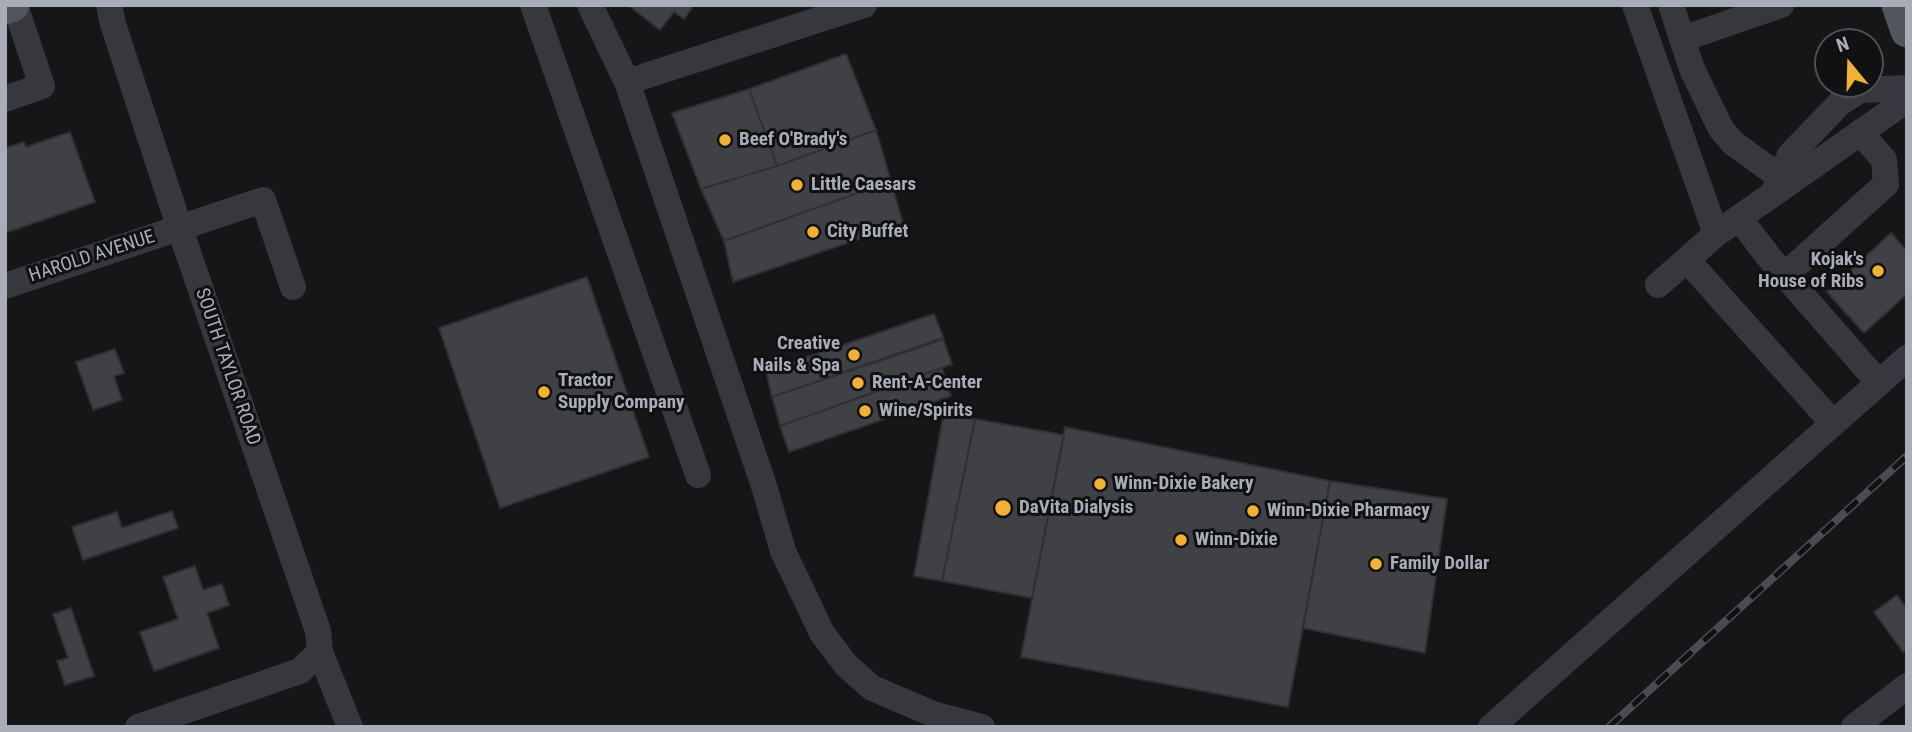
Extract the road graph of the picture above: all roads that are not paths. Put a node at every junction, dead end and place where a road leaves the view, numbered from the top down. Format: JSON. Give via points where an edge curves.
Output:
{"nodes":[{"id":1,"x":14,"y":5,"type":"edge"},
{"id":2,"x":109,"y":5,"type":"edge"},
{"id":3,"x":533,"y":5,"type":"edge"},
{"id":4,"x":590,"y":5,"type":"edge"},
{"id":5,"x":864,"y":5,"type":"edge"},
{"id":6,"x":1635,"y":5,"type":"edge"},
{"id":7,"x":1671,"y":5,"type":"edge"},
{"id":8,"x":1781,"y":5,"type":"edge"},
{"id":9,"x":1898,"y":5,"type":"edge"},
{"id":10,"x":5,"y":8,"type":"edge"},
{"id":11,"x":1907,"y":31,"type":"edge"},
{"id":12,"x":1682,"y":39,"type":"junction"},
{"id":13,"x":627,"y":82,"type":"junction"},
{"id":14,"x":1907,"y":88,"type":"edge"},
{"id":15,"x":5,"y":99,"type":"edge"},
{"id":16,"x":1907,"y":100,"type":"edge"},
{"id":17,"x":1860,"y":132,"type":"junction"},
{"id":18,"x":1776,"y":186,"type":"junction"},
{"id":19,"x":1739,"y":218,"type":"junction"},
{"id":20,"x":180,"y":229,"type":"junction"},
{"id":21,"x":1716,"y":234,"type":"junction"},
{"id":22,"x":1687,"y":260,"type":"junction"},
{"id":23,"x":1785,"y":275,"type":"junction"},
{"id":24,"x":1658,"y":285,"type":"dead end"},
{"id":25,"x":5,"y":286,"type":"edge"},
{"id":26,"x":293,"y":288,"type":"dead end"},
{"id":27,"x":1907,"y":358,"type":"edge"},
{"id":28,"x":1879,"y":383,"type":"junction"},
{"id":29,"x":1833,"y":424,"type":"junction"},
{"id":30,"x":698,"y":475,"type":"dead end"},
{"id":31,"x":320,"y":652,"type":"junction"},
{"id":32,"x":1907,"y":686,"type":"edge"},
{"id":33,"x":138,"y":727,"type":"edge"},
{"id":34,"x":350,"y":727,"type":"edge"},
{"id":35,"x":982,"y":727,"type":"edge"},
{"id":36,"x":1491,"y":727,"type":"edge"},
{"id":37,"x":1854,"y":727,"type":"edge"}],
"edges":[{"from":1,"to":10,"type":"main road"},
{"from":1,"to":15,"type":"street","via":[[42,86]]},
{"from":2,"to":20,"type":"street","name":"SOUTH TAYLOR ROAD"},
{"from":3,"to":30,"type":"street"},
{"from":4,"to":13,"type":"street"},
{"from":5,"to":13,"type":"street"},
{"from":6,"to":21,"type":"street"},
{"from":7,"to":12,"type":"street"},
{"from":8,"to":12,"type":"street"},
{"from":9,"to":11,"type":"main road"},
{"from":12,"to":18,"type":"street","via":[[1721,129]]},
{"from":13,"to":35,"type":"street","via":[[783,551],[822,633],[846,665],[872,688],[933,714]]},
{"from":14,"to":18,"type":"street","via":[[1860,90],[1840,103],[1790,155]]},
{"from":16,"to":17,"type":"street"},
{"from":17,"to":18,"type":"street"},
{"from":17,"to":23,"type":"street","via":[[1884,159],[1886,184]]},
{"from":18,"to":19,"type":"street"},
{"from":19,"to":21,"type":"street"},
{"from":19,"to":23,"type":"street"},
{"from":20,"to":25,"type":"street","name":"HAROLD AVENUE"},
{"from":20,"to":26,"type":"street","name":"HAROLD AVENUE","via":[[264,200]]},
{"from":20,"to":31,"type":"street","name":"SOUTH TAYLOR ROAD","via":[[318,631]]},
{"from":21,"to":22,"type":"street"},
{"from":22,"to":24,"type":"street"},
{"from":22,"to":29,"type":"street"},
{"from":23,"to":28,"type":"street"},
{"from":27,"to":28,"type":"street"},
{"from":28,"to":29,"type":"street"},
{"from":29,"to":36,"type":"street"},
{"from":31,"to":33,"type":"street","via":[[300,671]]},
{"from":31,"to":34,"type":"street","name":"SOUTH TAYLOR ROAD"},
{"from":32,"to":37,"type":"street"}]}
